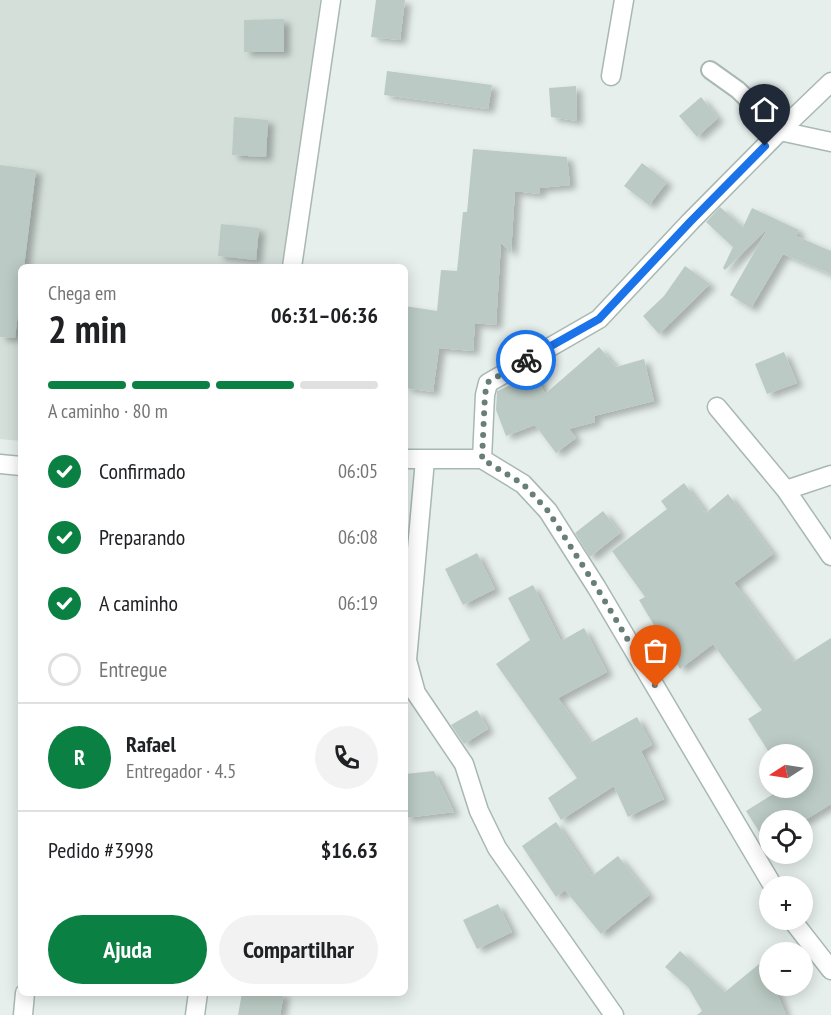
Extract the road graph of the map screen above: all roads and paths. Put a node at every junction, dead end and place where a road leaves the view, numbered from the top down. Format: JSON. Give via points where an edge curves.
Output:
{"nodes":[{"id":1,"x":331,"y":0,"type":"edge"},
{"id":2,"x":624,"y":0,"type":"edge"},
{"id":3,"x":710,"y":70,"type":"dead end"},
{"id":4,"x":611,"y":76,"type":"dead end"},
{"id":5,"x":831,"y":82,"type":"edge"},
{"id":6,"x":780,"y":131,"type":"junction"},
{"id":7,"x":831,"y":142,"type":"edge"},
{"id":8,"x":292,"y":264,"type":"edge"},
{"id":9,"x":717,"y":407,"type":"dead end"},
{"id":10,"x":408,"y":459,"type":"edge"},
{"id":11,"x":482,"y":459,"type":"junction"},
{"id":12,"x":425,"y":460,"type":"junction"},
{"id":13,"x":0,"y":464,"type":"edge"},
{"id":14,"x":18,"y":466,"type":"edge"},
{"id":15,"x":831,"y":475,"type":"edge"},
{"id":16,"x":786,"y":490,"type":"junction"},
{"id":17,"x":831,"y":556,"type":"edge"},
{"id":18,"x":408,"y":649,"type":"edge"},
{"id":19,"x":408,"y":664,"type":"edge"},
{"id":20,"x":767,"y":876,"type":"edge"},
{"id":21,"x":800,"y":930,"type":"edge"},
{"id":22,"x":831,"y":970,"type":"edge"},
{"id":23,"x":25,"y":996,"type":"edge"},
{"id":24,"x":198,"y":996,"type":"edge"},
{"id":25,"x":23,"y":1015,"type":"edge"},
{"id":26,"x":195,"y":1015,"type":"edge"},
{"id":27,"x":614,"y":1015,"type":"edge"}],
"edges":[{"from":1,"to":8,"type":"street"},
{"from":2,"to":4,"type":"street"},
{"from":3,"to":6,"type":"lane","via":[[738,90]]},
{"from":5,"to":6,"type":"street"},
{"from":6,"to":7,"type":"street"},
{"from":6,"to":11,"type":"street","via":[[599,319],[488,382]]},
{"from":9,"to":16,"type":"street"},
{"from":10,"to":12,"type":"street"},
{"from":11,"to":12,"type":"street"},
{"from":11,"to":20,"type":"street","via":[[523,484],[548,511]]},
{"from":12,"to":18,"type":"street"},
{"from":13,"to":14,"type":"street"},
{"from":15,"to":16,"type":"street"},
{"from":16,"to":17,"type":"street"},
{"from":19,"to":27,"type":"street","via":[[416,693],[464,764],[479,811],[497,848]]},
{"from":21,"to":22,"type":"street"},
{"from":23,"to":25,"type":"street"},
{"from":24,"to":26,"type":"street"}]}
